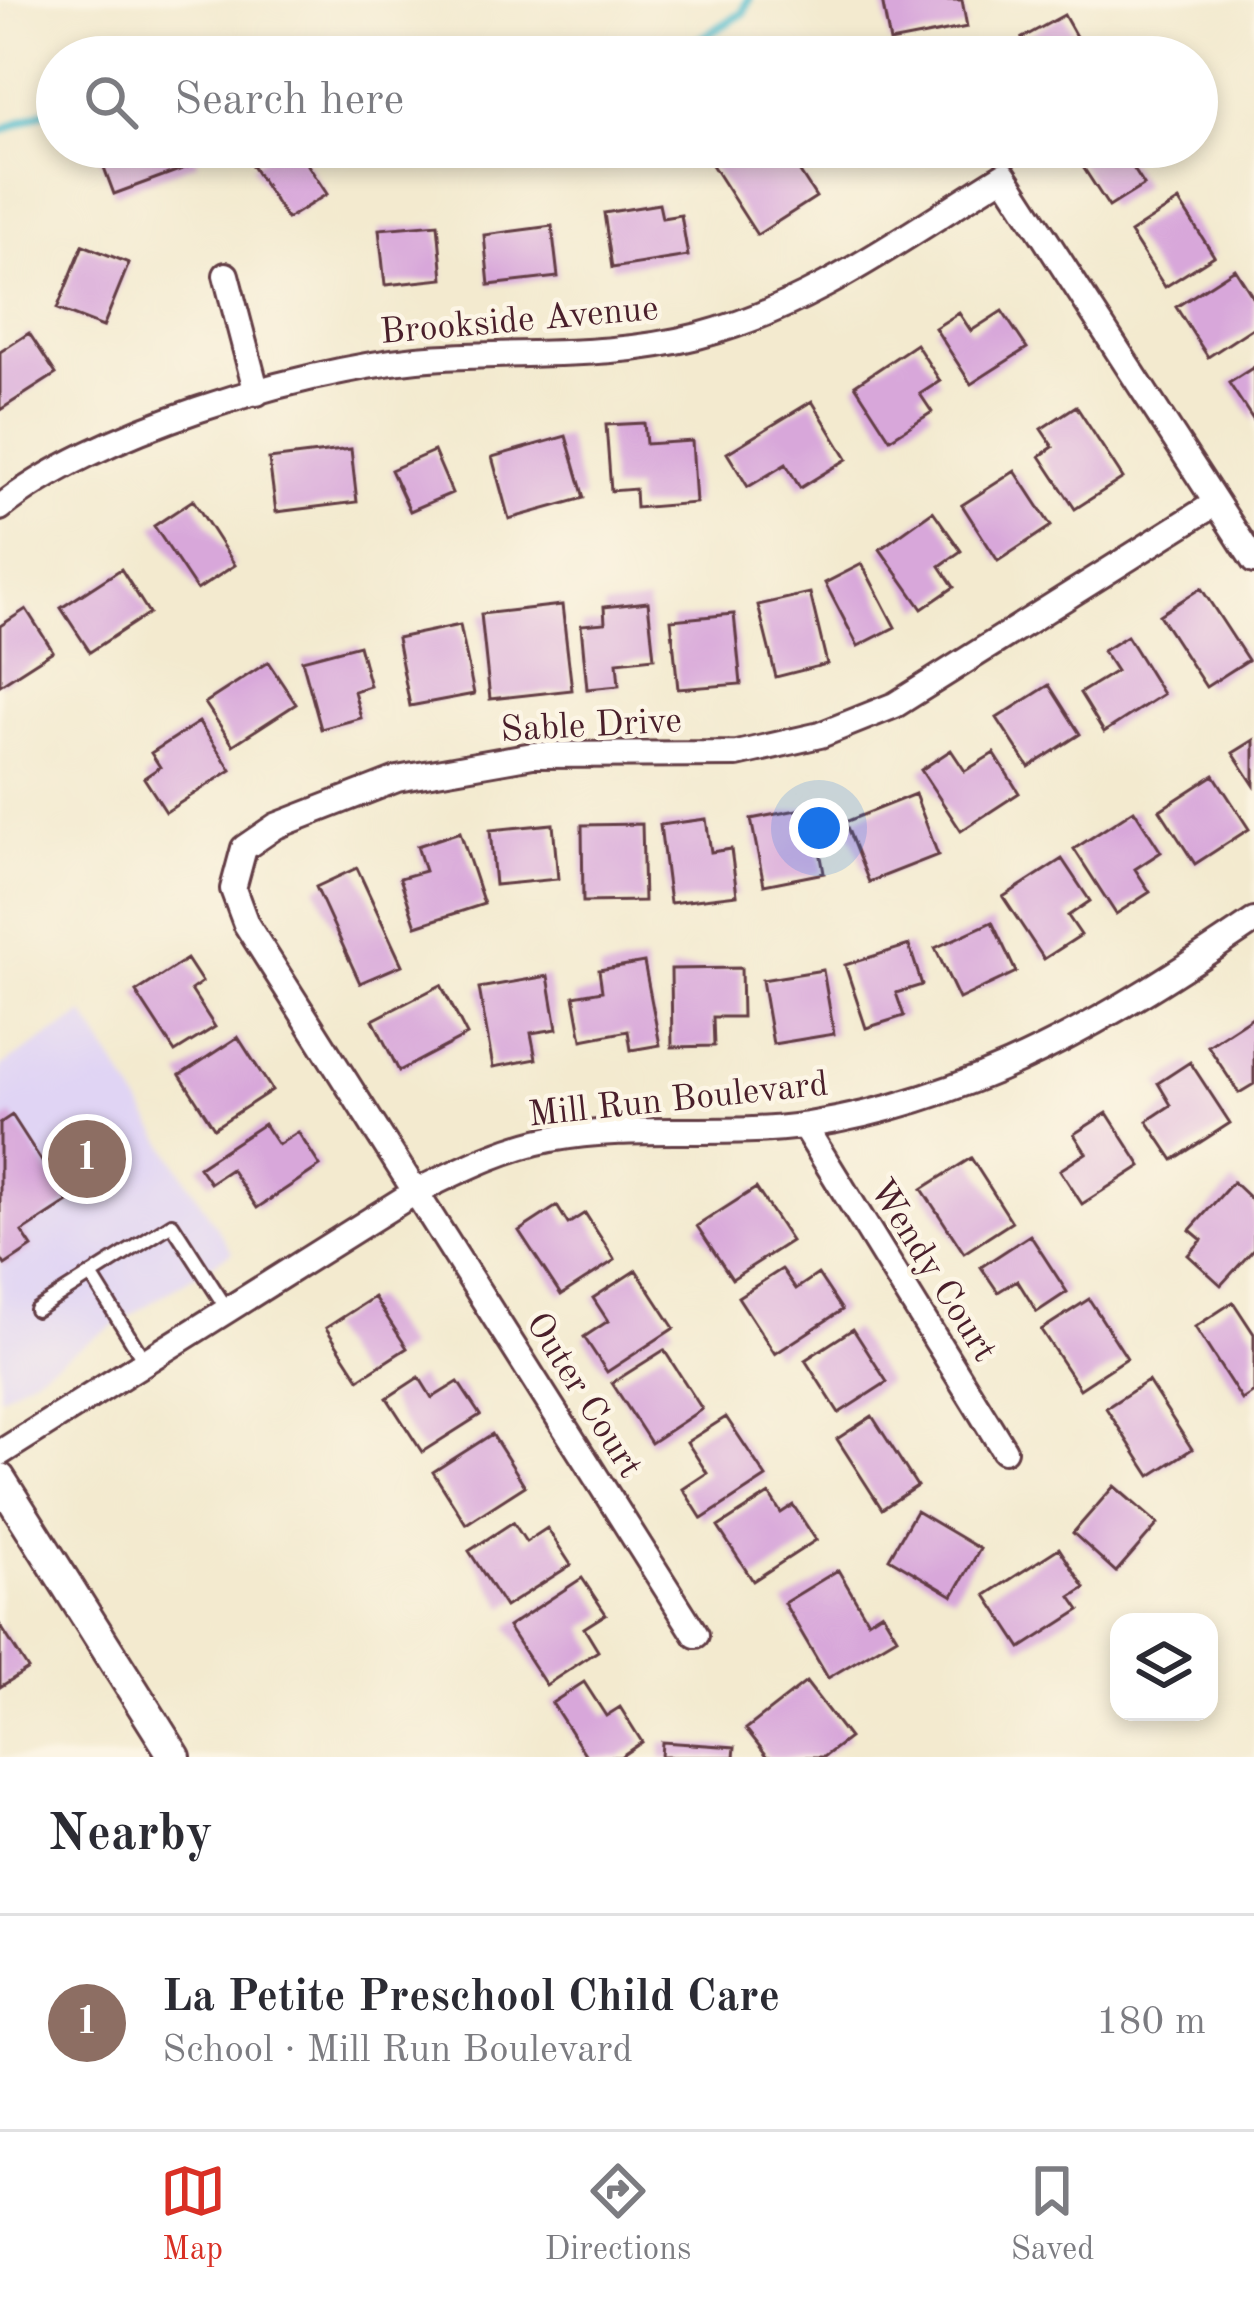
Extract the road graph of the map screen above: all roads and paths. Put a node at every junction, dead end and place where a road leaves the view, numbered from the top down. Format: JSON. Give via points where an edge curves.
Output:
{"nodes":[{"id":1,"x":226,"y":275,"type":"dead end"},
{"id":2,"x":257,"y":393,"type":"junction"},
{"id":3,"x":1216,"y":503,"type":"junction"},
{"id":4,"x":0,"y":508,"type":"edge"},
{"id":5,"x":1254,"y":561,"type":"edge"},
{"id":6,"x":1254,"y":921,"type":"edge"},
{"id":7,"x":804,"y":1126,"type":"junction"},
{"id":8,"x":415,"y":1192,"type":"junction"},
{"id":9,"x":91,"y":1275,"type":"junction"},
{"id":10,"x":36,"y":1310,"type":"dead end"},
{"id":11,"x":227,"y":1310,"type":"junction"},
{"id":12,"x":145,"y":1362,"type":"junction"},
{"id":13,"x":1004,"y":1450,"type":"dead end"},
{"id":14,"x":0,"y":1453,"type":"edge"},
{"id":15,"x":0,"y":1479,"type":"edge"},
{"id":16,"x":696,"y":1635,"type":"dead end"},
{"id":17,"x":175,"y":1757,"type":"edge"}],
"edges":[{"from":1,"to":2,"type":"street"},
{"from":2,"to":3,"type":"street","name":"Brookside Avenue","via":[[417,359],[616,353],[699,336],[782,310],[1004,175]]},
{"from":2,"to":4,"type":"street","name":"Brookside Avenue","via":[[119,441],[36,479]]},
{"from":3,"to":5,"type":"street","name":"Brookside Avenue"},
{"from":3,"to":8,"type":"street","name":"Sable Drive","via":[[895,705],[820,735],[737,754],[533,755],[397,779],[276,826],[244,848],[233,889],[246,924]]},
{"from":6,"to":7,"type":"street","name":"Mill Run Boulevard","via":[[1040,1054],[962,1089]]},
{"from":7,"to":8,"type":"street","name":"Mill Run Boulevard","via":[[550,1139]]},
{"from":7,"to":13,"type":"street","name":"Wendy Court"},
{"from":8,"to":11,"type":"street","name":"Mill Run Boulevard"},
{"from":8,"to":16,"type":"street","name":"Outer Court"},
{"from":9,"to":10,"type":"lane"},
{"from":9,"to":11,"type":"lane","via":[[172,1224]]},
{"from":9,"to":12,"type":"lane"},
{"from":11,"to":12,"type":"street","name":"Mill Run Boulevard"},
{"from":12,"to":14,"type":"street","name":"Mill Run Boulevard"},
{"from":15,"to":17,"type":"street"}]}
